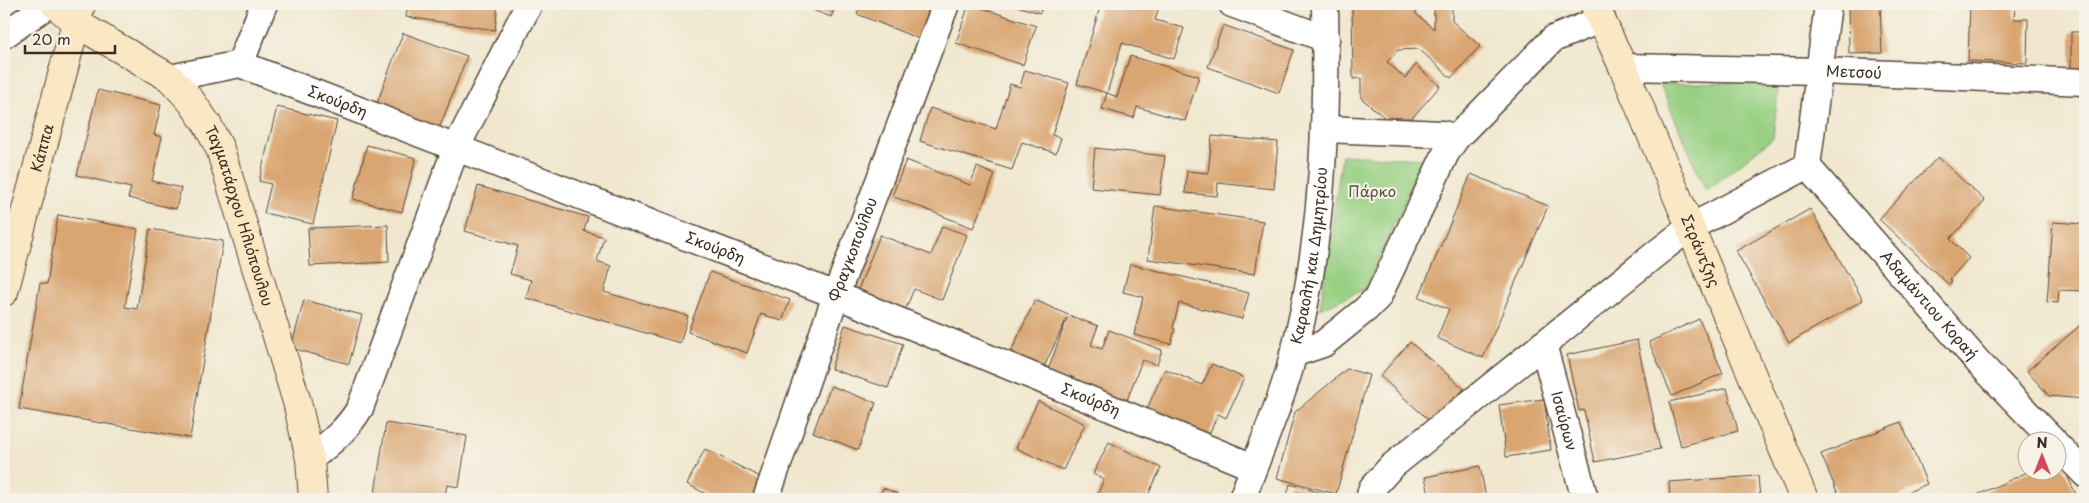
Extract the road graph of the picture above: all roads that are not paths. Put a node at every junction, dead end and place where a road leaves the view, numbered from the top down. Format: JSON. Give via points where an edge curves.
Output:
{"nodes":[{"id":1,"x":49,"y":4,"type":"edge"},
{"id":2,"x":56,"y":4,"type":"edge"},
{"id":3,"x":264,"y":4,"type":"edge"},
{"id":4,"x":529,"y":4,"type":"edge"},
{"id":5,"x":946,"y":4,"type":"edge"},
{"id":6,"x":1232,"y":4,"type":"edge"},
{"id":7,"x":1326,"y":4,"type":"edge"},
{"id":8,"x":1828,"y":4,"type":"edge"},
{"id":9,"x":1598,"y":11,"type":"edge"},
{"id":10,"x":78,"y":13,"type":"edge"},
{"id":11,"x":4,"y":36,"type":"edge"},
{"id":12,"x":1326,"y":39,"type":"junction"},
{"id":13,"x":240,"y":64,"type":"junction"},
{"id":14,"x":1623,"y":67,"type":"junction"},
{"id":15,"x":1820,"y":71,"type":"junction"},
{"id":16,"x":170,"y":78,"type":"junction"},
{"id":17,"x":2085,"y":82,"type":"edge"},
{"id":18,"x":1325,"y":129,"type":"junction"},
{"id":19,"x":1456,"y":138,"type":"junction"},
{"id":20,"x":456,"y":148,"type":"junction"},
{"id":21,"x":1807,"y":166,"type":"junction"},
{"id":22,"x":1689,"y":228,"type":"junction"},
{"id":23,"x":4,"y":292,"type":"edge"},
{"id":24,"x":836,"y":295,"type":"junction"},
{"id":25,"x":1544,"y":344,"type":"junction"},
{"id":26,"x":1293,"y":354,"type":"junction"},
{"id":27,"x":2043,"y":430,"type":"edge"},
{"id":28,"x":2066,"y":454,"type":"edge"},
{"id":29,"x":310,"y":459,"type":"junction"},
{"id":30,"x":1253,"y":467,"type":"junction"},
{"id":31,"x":2085,"y":474,"type":"edge"},
{"id":32,"x":313,"y":499,"type":"edge"},
{"id":33,"x":766,"y":499,"type":"edge"},
{"id":34,"x":1242,"y":499,"type":"edge"},
{"id":35,"x":1369,"y":499,"type":"edge"},
{"id":36,"x":1585,"y":499,"type":"edge"},
{"id":37,"x":1804,"y":499,"type":"edge"}],
"edges":[{"from":1,"to":11,"type":"street"},
{"from":2,"to":10,"type":"main road","name":"Ταγματάρχου Ηλιόπουλου"},
{"from":3,"to":13,"type":"street"},
{"from":4,"to":20,"type":"street"},
{"from":5,"to":24,"type":"street","name":"Φραγκοπούλου"},
{"from":6,"to":12,"type":"street"},
{"from":7,"to":12,"type":"street","name":"Καραολή και Δημητρίου"},
{"from":8,"to":15,"type":"street"},
{"from":9,"to":14,"type":"main road","name":"Στράντζης"},
{"from":9,"to":19,"type":"street","via":[[1553,39]]},
{"from":10,"to":16,"type":"main road","name":"Ταγματάρχου Ηλιόπουλου"},
{"from":10,"to":23,"type":"main road","name":"Κάππα"},
{"from":12,"to":18,"type":"street","name":"Καραολή και Δημητρίου"},
{"from":13,"to":16,"type":"street"},
{"from":13,"to":20,"type":"street","name":"Σκούρδη"},
{"from":14,"to":15,"type":"street","name":"Μετσού"},
{"from":14,"to":22,"type":"main road","name":"Στράντζης"},
{"from":15,"to":17,"type":"street","name":"Μετσού"},
{"from":15,"to":21,"type":"street"},
{"from":16,"to":29,"type":"main road","name":"Ταγματάρχου Ηλιόπουλου","via":[[208,124],[220,149],[295,394]]},
{"from":18,"to":19,"type":"street","via":[[1442,134]]},
{"from":18,"to":26,"type":"street","name":"Καραολή και Δημητρίου","via":[[1314,254]]},
{"from":19,"to":26,"type":"street","via":[[1378,297],[1323,344]]},
{"from":20,"to":24,"type":"street","name":"Σκούρδη"},
{"from":20,"to":29,"type":"street","via":[[360,408],[351,424]]},
{"from":21,"to":22,"type":"street"},
{"from":21,"to":27,"type":"street","name":"Αδαμάντιου Κοραή","via":[[1979,363]]},
{"from":22,"to":25,"type":"street"},
{"from":22,"to":37,"type":"main road","name":"Στράντζης"},
{"from":24,"to":30,"type":"street","name":"Σκούρδη"},
{"from":24,"to":33,"type":"street","name":"Φραγκοπούλου"},
{"from":25,"to":35,"type":"street","via":[[1391,467],[1372,488]]},
{"from":25,"to":36,"type":"street","name":"Ισαύρων"},
{"from":26,"to":30,"type":"street","name":"Καραολή και Δημητρίου"},
{"from":28,"to":31,"type":"street"},
{"from":29,"to":32,"type":"main road","name":"Ταγματάρχου Ηλιόπουλου"},
{"from":30,"to":34,"type":"street","name":"Καραολή και Δημητρίου"}]}
